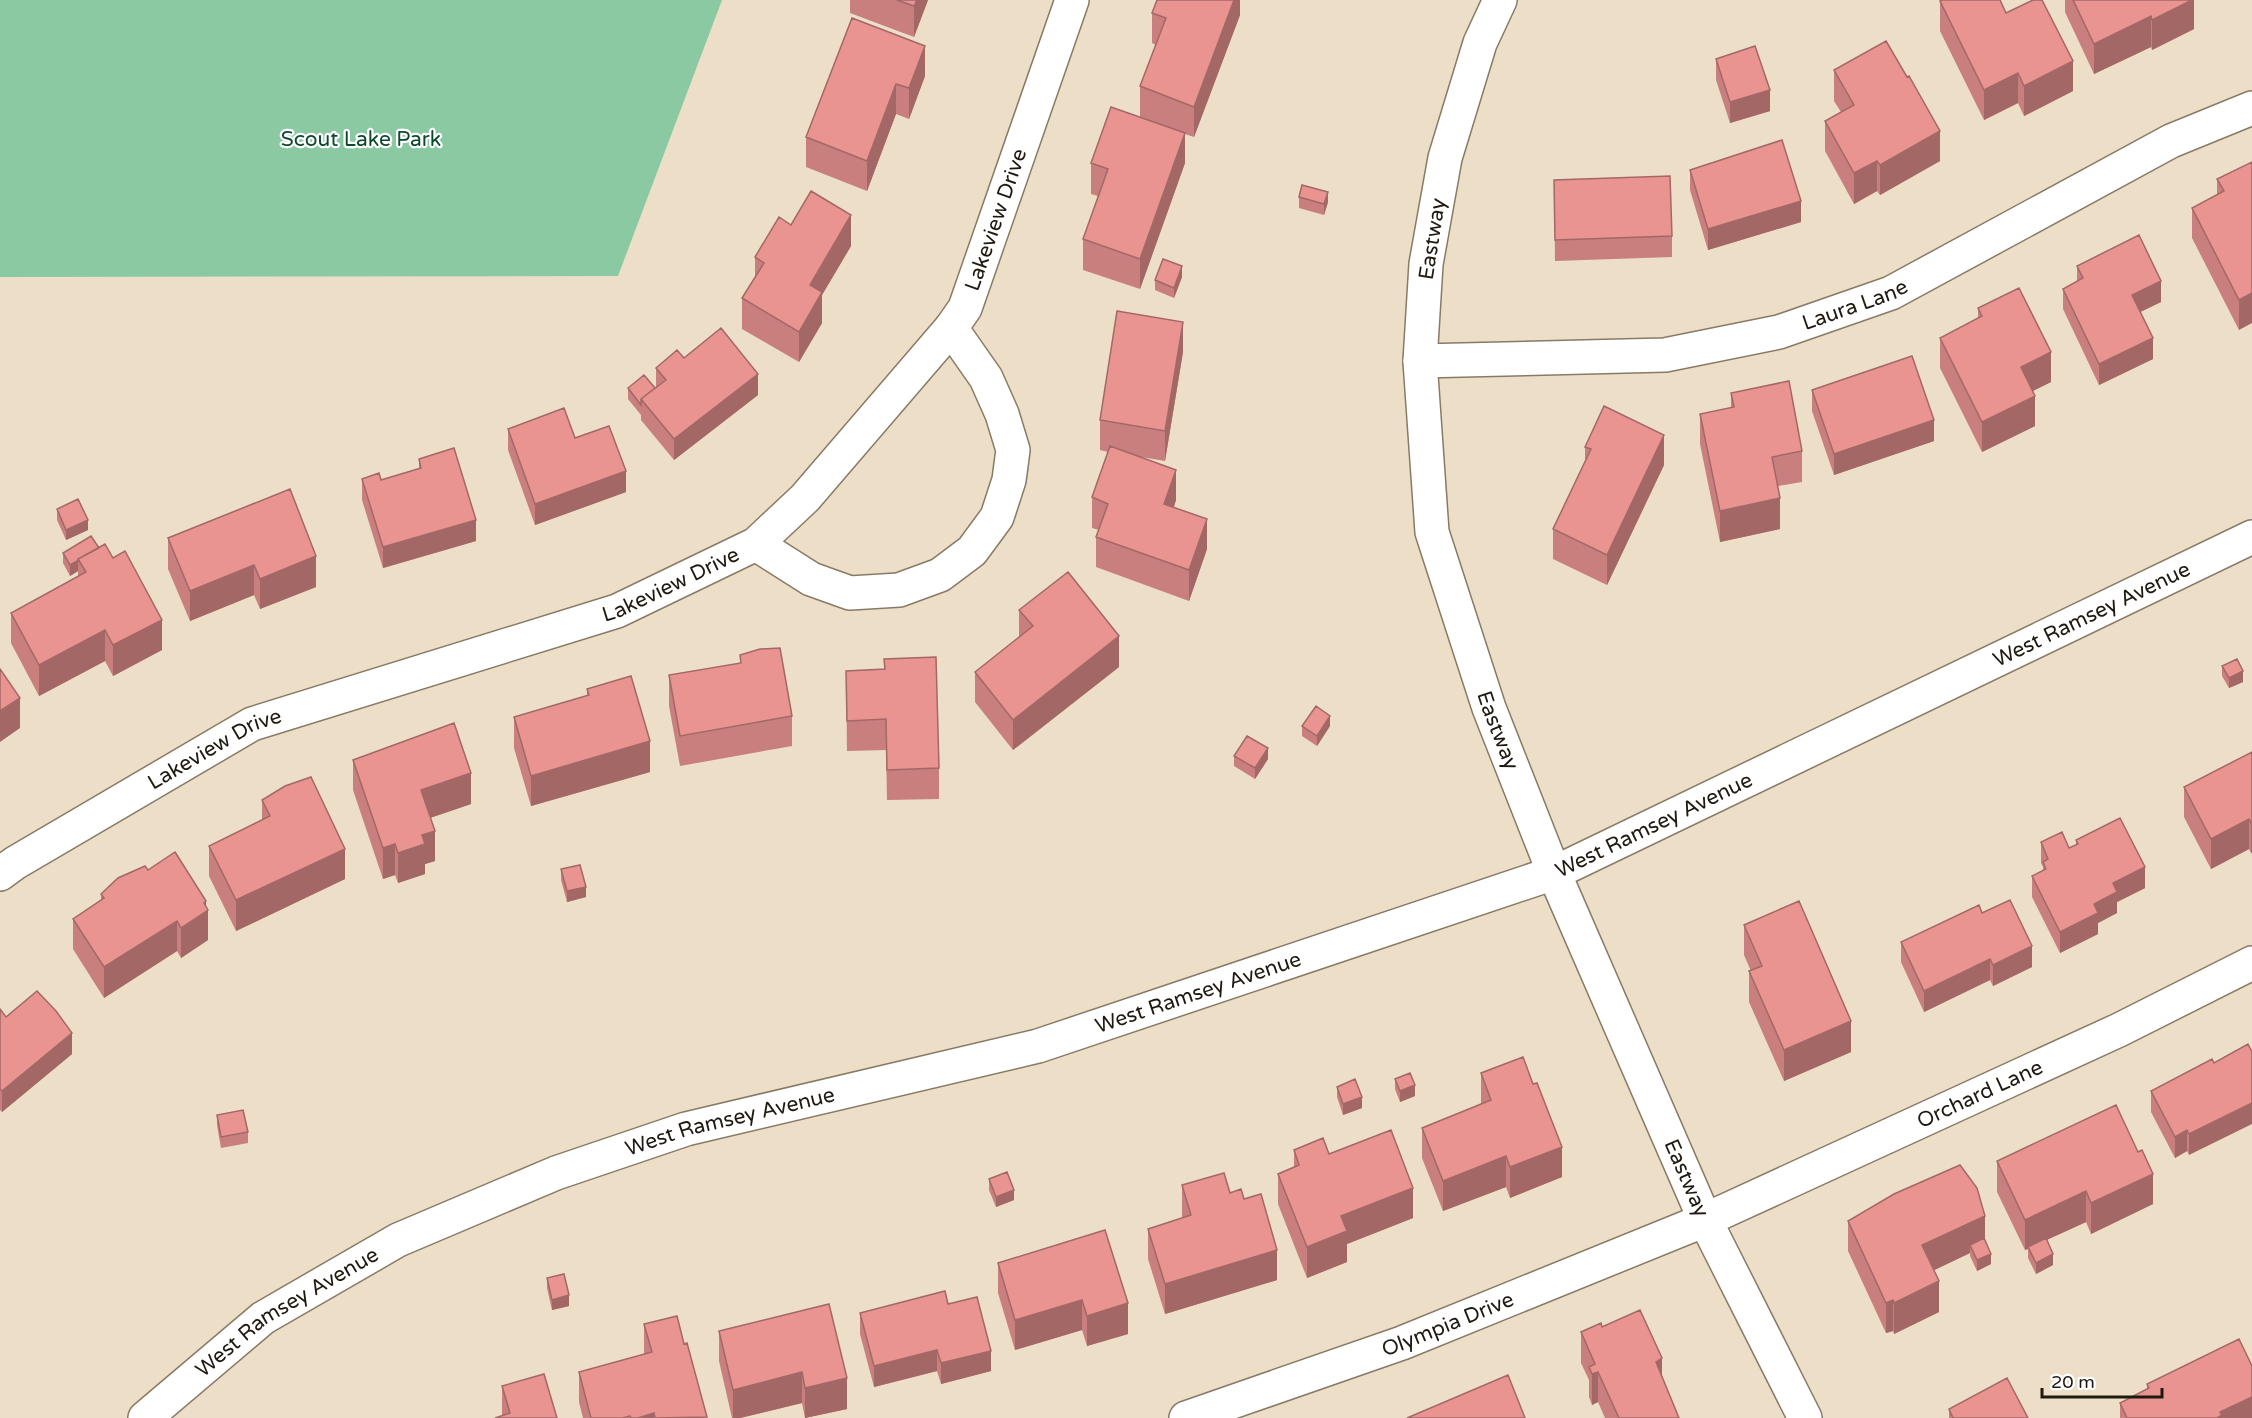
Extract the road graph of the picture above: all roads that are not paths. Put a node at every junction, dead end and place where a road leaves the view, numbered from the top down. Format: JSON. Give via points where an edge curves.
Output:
{"nodes":[{"id":1,"x":1072,"y":0,"type":"edge"},
{"id":2,"x":1500,"y":0,"type":"edge"},
{"id":3,"x":2252,"y":108,"type":"edge"},
{"id":4,"x":951,"y":328,"type":"junction"},
{"id":5,"x":1420,"y":361,"type":"junction"},
{"id":6,"x":2252,"y":537,"type":"edge"},
{"id":7,"x":756,"y":543,"type":"junction"},
{"id":8,"x":1554,"y":873,"type":"junction"},
{"id":9,"x":0,"y":874,"type":"edge"},
{"id":10,"x":2252,"y":963,"type":"edge"},
{"id":11,"x":1706,"y":1220,"type":"junction"},
{"id":12,"x":145,"y":1418,"type":"edge"},
{"id":13,"x":1186,"y":1418,"type":"edge"},
{"id":14,"x":1805,"y":1418,"type":"edge"}],
"edges":[{"from":1,"to":4,"type":"street","name":"Lakeview Drive","via":[[965,308]]},
{"from":2,"to":5,"type":"street","name":"Eastway","via":[[1480,43],[1445,159],[1425,264]]},
{"from":3,"to":5,"type":"street","name":"Laura Lane","via":[[2171,141],[1891,293],[1779,332],[1665,355]]},
{"from":4,"to":7,"type":"street","name":"Lakeview Drive","via":[[805,498]]},
{"from":4,"to":7,"type":"street","via":[[986,378],[1013,450],[1009,480],[997,517],[972,552],[940,575],[899,590],[850,593],[811,579]]},
{"from":5,"to":8,"type":"street","name":"Eastway","via":[[1432,532],[1489,708]]},
{"from":6,"to":8,"type":"street","name":"West Ramsey Avenue"},
{"from":7,"to":9,"type":"street","name":"Lakeview Drive","via":[[617,611],[252,724]]},
{"from":8,"to":11,"type":"street","name":"Eastway"},
{"from":8,"to":12,"type":"street","name":"West Ramsey Avenue","via":[[1038,1046],[686,1129],[556,1173],[399,1240],[263,1318]]},
{"from":10,"to":11,"type":"street","name":"Orchard Lane","via":[[2119,1030]]},
{"from":11,"to":13,"type":"street","name":"Olympia Drive","via":[[1402,1343]]},
{"from":11,"to":14,"type":"street","name":"Eastway"}]}
